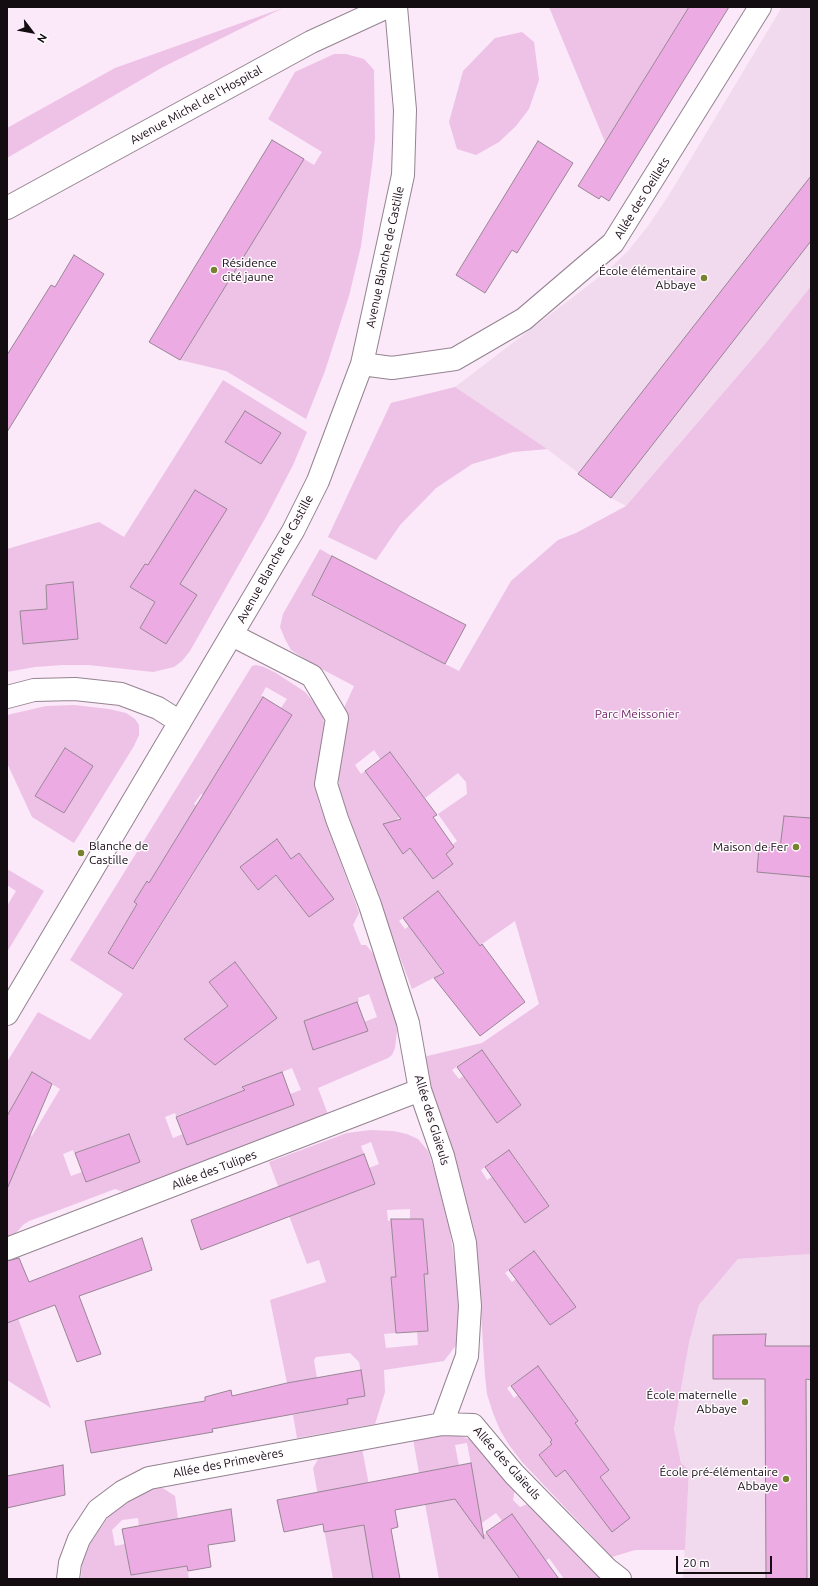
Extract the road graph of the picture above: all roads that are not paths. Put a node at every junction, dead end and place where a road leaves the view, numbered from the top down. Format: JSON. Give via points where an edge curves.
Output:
{"nodes":[{"id":1,"x":387,"y":7,"type":"edge"},
{"id":2,"x":396,"y":7,"type":"edge"},
{"id":3,"x":760,"y":7,"type":"edge"},
{"id":4,"x":7,"y":208,"type":"edge"},
{"id":5,"x":362,"y":364,"type":"junction"},
{"id":6,"x":232,"y":635,"type":"junction"},
{"id":7,"x":7,"y":696,"type":"edge"},
{"id":8,"x":180,"y":722,"type":"junction"},
{"id":9,"x":7,"y":1014,"type":"edge"},
{"id":10,"x":420,"y":1090,"type":"junction"},
{"id":11,"x":7,"y":1249,"type":"edge"},
{"id":12,"x":442,"y":1424,"type":"junction"},
{"id":13,"x":68,"y":1579,"type":"edge"},
{"id":14,"x":620,"y":1579,"type":"edge"}],
"edges":[{"from":1,"to":4,"type":"street","name":"Avenue Michel de l'Hospital","via":[[311,42]]},
{"from":2,"to":5,"type":"street","name":"Avenue Blanche de Castille","via":[[405,110],[403,175]]},
{"from":3,"to":5,"type":"street","name":"Allée des Oeillets","via":[[613,243],[524,319],[455,359],[392,368]]},
{"from":5,"to":6,"type":"street","name":"Avenue Blanche de Castille","via":[[318,481],[293,531]]},
{"from":6,"to":8,"type":"street","name":"Avenue Blanche de Castille"},
{"from":6,"to":10,"type":"street","name":"Allée des Glaïeuls","via":[[312,676],[337,718],[326,784],[370,905],[408,1023]]},
{"from":7,"to":8,"type":"street","via":[[34,690],[75,689],[121,694],[158,708]]},
{"from":8,"to":9,"type":"street","name":"Avenue Blanche de Castille"},
{"from":10,"to":11,"type":"street","name":"Allée des Tulipes"},
{"from":10,"to":12,"type":"street","name":"Allée des Glaïeuls","via":[[443,1156],[465,1243],[470,1306],[467,1356]]},
{"from":12,"to":13,"type":"street","name":"Allée des Primevères","via":[[149,1478],[122,1492],[98,1510],[79,1539],[70,1563]]},
{"from":12,"to":14,"type":"street","name":"Allée des Glaïeuls","via":[[473,1424],[514,1474],[607,1569]]}]}
